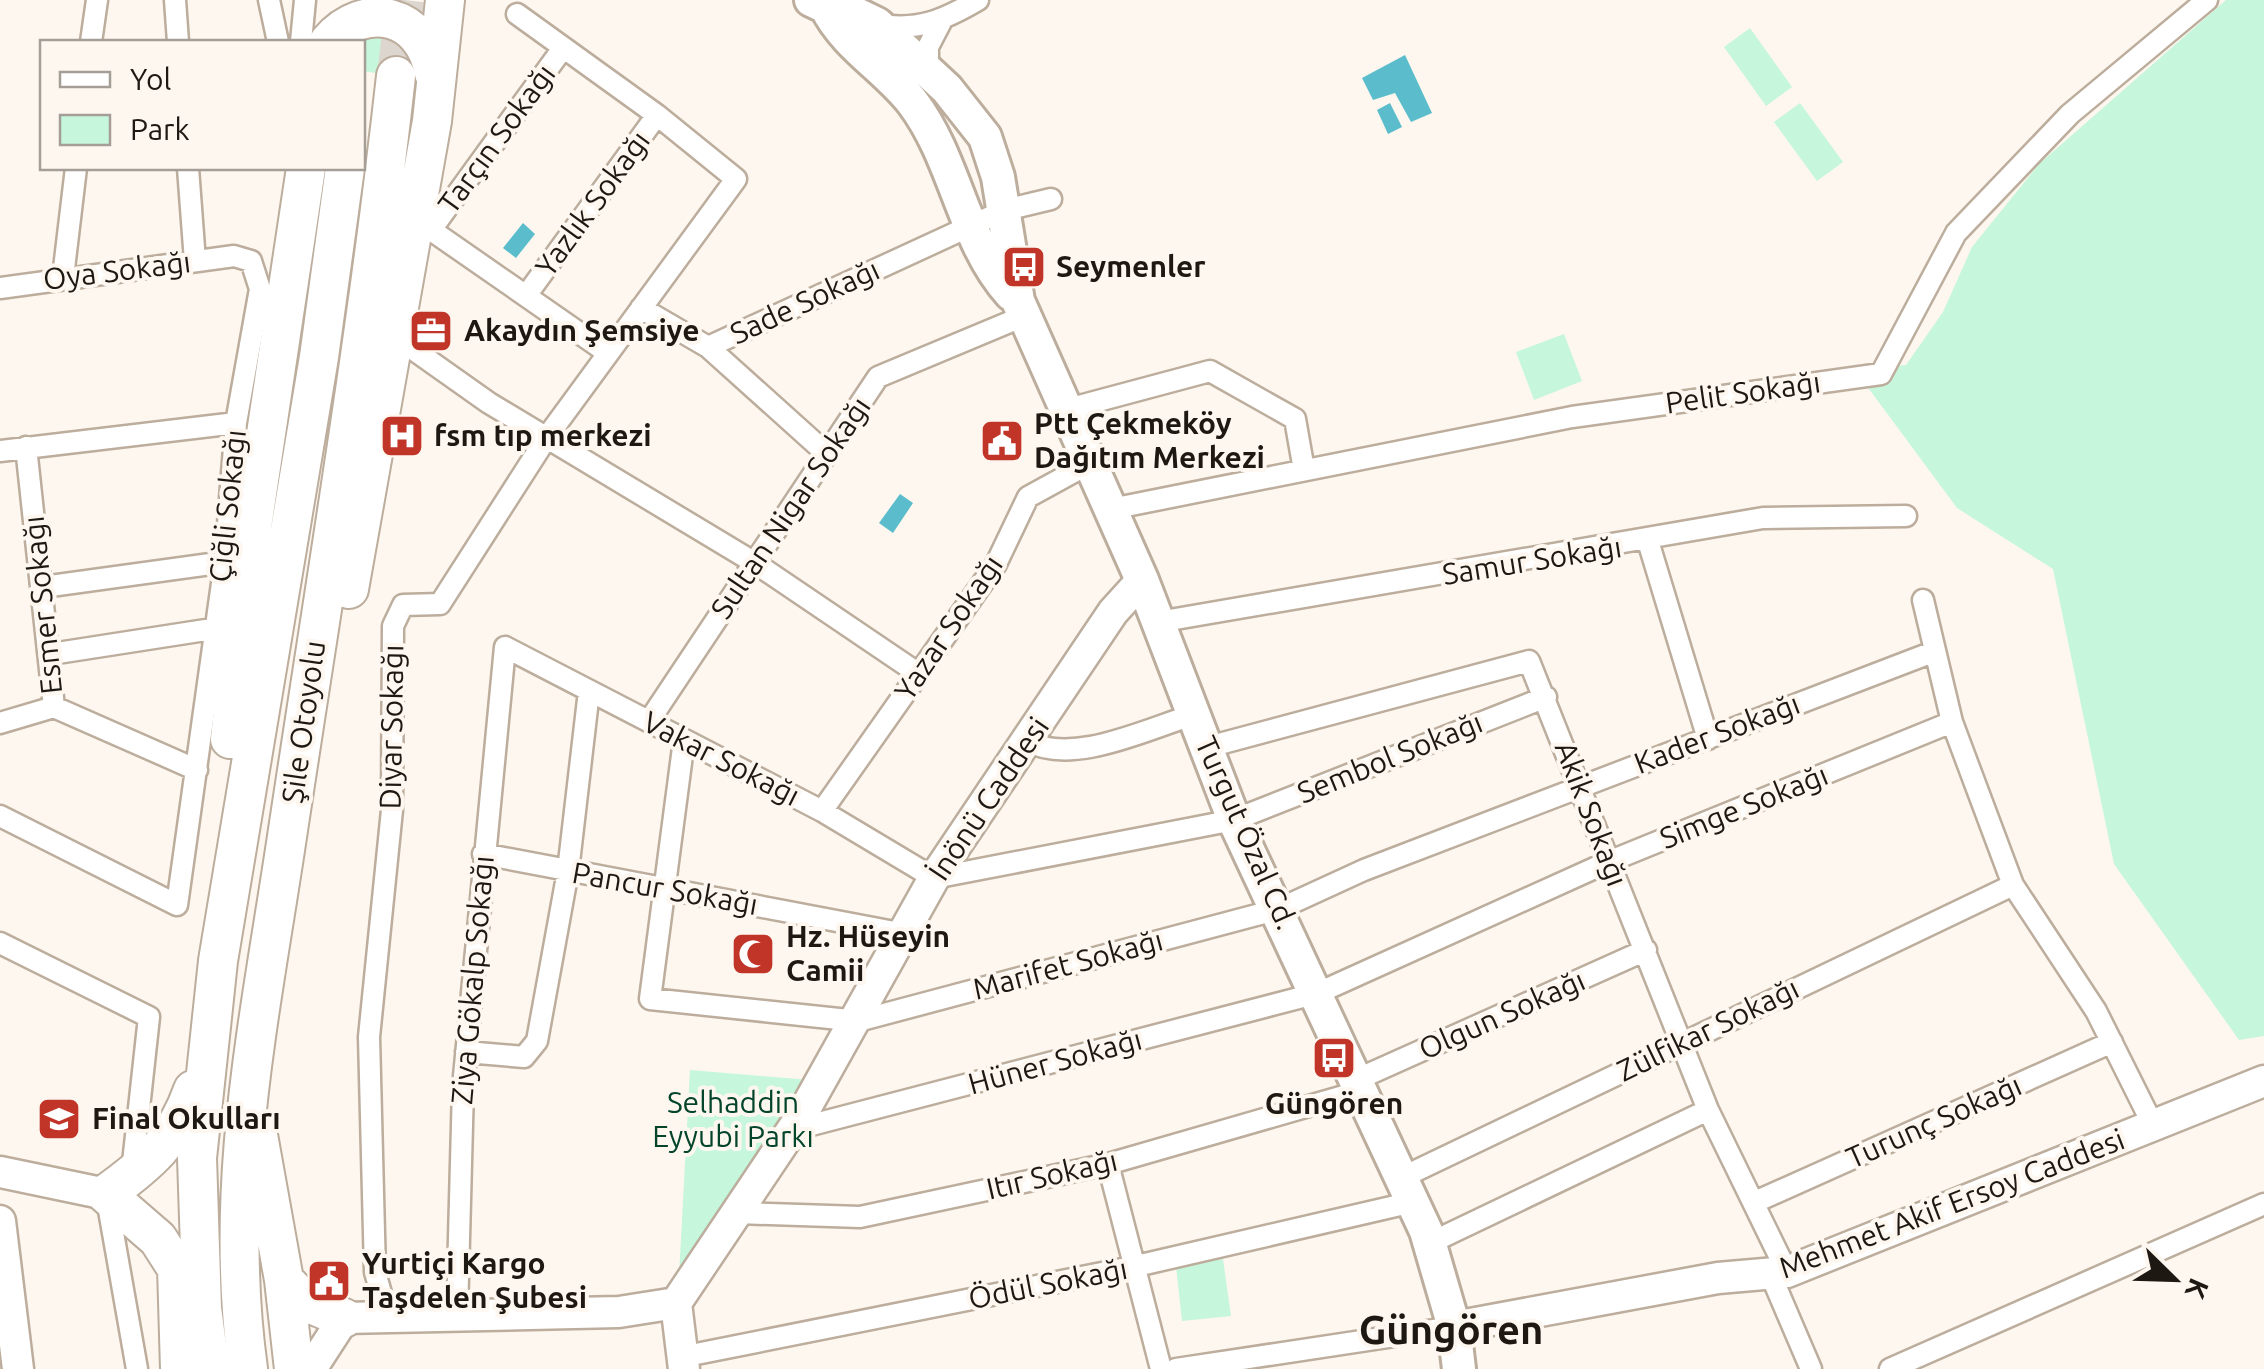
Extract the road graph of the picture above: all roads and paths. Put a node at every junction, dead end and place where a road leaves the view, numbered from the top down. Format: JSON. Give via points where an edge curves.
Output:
{"nodes":[{"id":1,"x":97,"y":0,"type":"edge"},
{"id":2,"x":175,"y":0,"type":"edge"},
{"id":3,"x":270,"y":0,"type":"edge"},
{"id":4,"x":305,"y":0,"type":"edge"},
{"id":5,"x":330,"y":0,"type":"edge"},
{"id":6,"x":445,"y":0,"type":"edge"},
{"id":7,"x":463,"y":0,"type":"edge"},
{"id":8,"x":978,"y":0,"type":"edge"},
{"id":9,"x":2208,"y":0,"type":"edge"},
{"id":10,"x":819,"y":4,"type":"edge"},
{"id":11,"x":517,"y":14,"type":"dead end"},
{"id":12,"x":940,"y":22,"type":"junction"},
{"id":13,"x":877,"y":24,"type":"junction"},
{"id":14,"x":92,"y":40,"type":"edge"},
{"id":15,"x":178,"y":40,"type":"edge"},
{"id":16,"x":278,"y":40,"type":"edge"},
{"id":17,"x":302,"y":40,"type":"edge"},
{"id":18,"x":326,"y":40,"type":"edge"},
{"id":19,"x":328,"y":40,"type":"edge"},
{"id":20,"x":563,"y":48,"type":"junction"},
{"id":21,"x":442,"y":52,"type":"junction"},
{"id":22,"x":928,"y":71,"type":"junction"},
{"id":23,"x":396,"y":76,"type":"tunnel mouth"},
{"id":24,"x":436,"y":95,"type":"junction"},
{"id":25,"x":657,"y":115,"type":"junction"},
{"id":26,"x":76,"y":170,"type":"edge"},
{"id":27,"x":188,"y":170,"type":"edge"},
{"id":28,"x":292,"y":170,"type":"edge"},
{"id":29,"x":306,"y":170,"type":"edge"},
{"id":30,"x":346,"y":170,"type":"edge"},
{"id":31,"x":1052,"y":199,"type":"dead end"},
{"id":32,"x":1005,"y":210,"type":"junction"},
{"id":33,"x":972,"y":225,"type":"junction"},
{"id":34,"x":243,"y":259,"type":"junction"},
{"id":35,"x":195,"y":261,"type":"junction"},
{"id":36,"x":62,"y":276,"type":"junction"},
{"id":37,"x":0,"y":288,"type":"edge"},
{"id":38,"x":528,"y":294,"type":"junction"},
{"id":39,"x":641,"y":308,"type":"junction"},
{"id":40,"x":1021,"y":308,"type":"junction"},
{"id":41,"x":406,"y":346,"type":"dead end"},
{"id":42,"x":708,"y":347,"type":"junction"},
{"id":43,"x":608,"y":353,"type":"junction"},
{"id":44,"x":1068,"y":409,"type":"junction"},
{"id":45,"x":236,"y":423,"type":"junction"},
{"id":46,"x":547,"y":437,"type":"junction"},
{"id":47,"x":26,"y":447,"type":"junction"},
{"id":48,"x":0,"y":451,"type":"edge"},
{"id":49,"x":827,"y":454,"type":"junction"},
{"id":50,"x":1090,"y":463,"type":"junction"},
{"id":51,"x":1304,"y":470,"type":"junction"},
{"id":52,"x":1111,"y":509,"type":"junction"},
{"id":53,"x":1906,"y":516,"type":"dead end"},
{"id":54,"x":1648,"y":542,"type":"junction"},
{"id":55,"x":225,"y":562,"type":"junction"},
{"id":56,"x":755,"y":563,"type":"junction"},
{"id":57,"x":1142,"y":580,"type":"junction"},
{"id":58,"x":42,"y":587,"type":"junction"},
{"id":59,"x":1923,"y":600,"type":"dead end"},
{"id":60,"x":1158,"y":622,"type":"junction"},
{"id":61,"x":212,"y":630,"type":"junction"},
{"id":62,"x":505,"y":647,"type":"joint"},
{"id":63,"x":1934,"y":652,"type":"junction"},
{"id":64,"x":51,"y":654,"type":"junction"},
{"id":65,"x":919,"y":674,"type":"junction"},
{"id":66,"x":590,"y":690,"type":"junction"},
{"id":67,"x":1546,"y":696,"type":"junction"},
{"id":68,"x":54,"y":707,"type":"junction"},
{"id":69,"x":1193,"y":715,"type":"junction"},
{"id":70,"x":649,"y":722,"type":"junction"},
{"id":71,"x":1952,"y":722,"type":"junction"},
{"id":72,"x":0,"y":723,"type":"edge"},
{"id":73,"x":684,"y":740,"type":"junction"},
{"id":74,"x":1708,"y":740,"type":"junction"},
{"id":75,"x":1026,"y":741,"type":"junction"},
{"id":76,"x":1208,"y":748,"type":"junction"},
{"id":77,"x":197,"y":770,"type":"junction"},
{"id":78,"x":1578,"y":786,"type":"junction"},
{"id":79,"x":822,"y":811,"type":"junction"},
{"id":80,"x":0,"y":816,"type":"edge"},
{"id":81,"x":1234,"y":820,"type":"junction"},
{"id":82,"x":234,"y":852,"type":"junction"},
{"id":83,"x":483,"y":854,"type":"junction"},
{"id":84,"x":1608,"y":862,"type":"junction"},
{"id":85,"x":282,"y":868,"type":"junction"},
{"id":86,"x":568,"y":871,"type":"junction"},
{"id":87,"x":934,"y":878,"type":"junction"},
{"id":88,"x":2013,"y":885,"type":"junction"},
{"id":89,"x":664,"y":888,"type":"junction"},
{"id":90,"x":1279,"y":909,"type":"junction"},
{"id":91,"x":905,"y":934,"type":"junction"},
{"id":92,"x":0,"y":942,"type":"edge"},
{"id":93,"x":1646,"y":950,"type":"junction"},
{"id":94,"x":1318,"y":994,"type":"junction"},
{"id":95,"x":858,"y":1021,"type":"junction"},
{"id":96,"x":210,"y":1040,"type":"junction"},
{"id":97,"x":1682,"y":1042,"type":"junction"},
{"id":98,"x":2112,"y":1042,"type":"junction"},
{"id":99,"x":466,"y":1052,"type":"junction"},
{"id":100,"x":250,"y":1055,"type":"junction"},
{"id":101,"x":2264,"y":1081,"type":"edge"},
{"id":102,"x":1359,"y":1085,"type":"junction"},
{"id":103,"x":1708,"y":1110,"type":"junction"},
{"id":104,"x":2154,"y":1127,"type":"junction"},
{"id":105,"x":792,"y":1130,"type":"junction"},
{"id":106,"x":197,"y":1158,"type":"junction"},
{"id":107,"x":1108,"y":1164,"type":"junction"},
{"id":108,"x":0,"y":1172,"type":"edge"},
{"id":109,"x":119,"y":1185,"type":"junction"},
{"id":110,"x":1408,"y":1190,"type":"junction"},
{"id":111,"x":1755,"y":1202,"type":"junction"},
{"id":112,"x":2264,"y":1204,"type":"edge"},
{"id":113,"x":737,"y":1213,"type":"junction"},
{"id":114,"x":0,"y":1221,"type":"edge"},
{"id":115,"x":1430,"y":1242,"type":"junction"},
{"id":116,"x":177,"y":1266,"type":"junction"},
{"id":117,"x":1132,"y":1267,"type":"junction"},
{"id":118,"x":1778,"y":1272,"type":"junction"},
{"id":119,"x":284,"y":1280,"type":"junction"},
{"id":120,"x":676,"y":1303,"type":"junction"},
{"id":121,"x":202,"y":1308,"type":"junction"},
{"id":122,"x":457,"y":1314,"type":"junction"},
{"id":123,"x":344,"y":1318,"type":"junction"},
{"id":124,"x":388,"y":1318,"type":"junction"},
{"id":125,"x":1454,"y":1327,"type":"junction"},
{"id":126,"x":683,"y":1363,"type":"edge"},
{"id":127,"x":18,"y":1369,"type":"edge"},
{"id":128,"x":137,"y":1369,"type":"edge"},
{"id":129,"x":180,"y":1369,"type":"edge"},
{"id":130,"x":210,"y":1369,"type":"edge"},
{"id":131,"x":248,"y":1369,"type":"edge"},
{"id":132,"x":294,"y":1369,"type":"edge"},
{"id":133,"x":311,"y":1369,"type":"edge"},
{"id":134,"x":1162,"y":1369,"type":"edge"},
{"id":135,"x":1176,"y":1369,"type":"edge"},
{"id":136,"x":1459,"y":1369,"type":"edge"},
{"id":137,"x":1811,"y":1369,"type":"edge"},
{"id":138,"x":1890,"y":1369,"type":"edge"}],
"edges":[{"from":1,"to":14,"type":"street"},
{"from":2,"to":15,"type":"street"},
{"from":3,"to":16,"type":"street"},
{"from":4,"to":17,"type":"street"},
{"from":5,"to":18,"type":"highway"},
{"from":6,"to":21,"type":"highway"},
{"from":7,"to":21,"type":"highway"},
{"from":8,"to":12,"type":"street"},
{"from":9,"to":51,"type":"street","name":"Pelit Sokağı","via":[[2070,114],[1956,232],[1881,374],[1572,417]]},
{"from":10,"to":13,"type":"main road","name":"Turgut Özal Cd.","via":[[842,6]]},
{"from":10,"to":33,"type":"main road","name":"Turgut Özal Cd.","via":[[913,104]]},
{"from":11,"to":20,"type":"street","name":"Diyar Sokağı"},
{"from":12,"to":13,"type":"street"},
{"from":12,"to":22,"type":"street","via":[[928,47]]},
{"from":13,"to":22,"type":"main road","name":"Turgut Özal Cd."},
{"from":19,"to":24,"type":"highway","via":[[358,15],[386,12],[411,21],[431,54]]},
{"from":20,"to":25,"type":"street","name":"Diyar Sokağı"},
{"from":20,"to":38,"type":"street","name":"Tarçın Sokağı","via":[[431,230]]},
{"from":21,"to":24,"type":"highway"},
{"from":22,"to":32,"type":"main road","name":"Turgut Özal Cd.","via":[[985,137]]},
{"from":23,"to":85,"type":"highway","name":"Şile Otoyolu"},
{"from":24,"to":85,"type":"highway","via":[[349,588]]},
{"from":25,"to":38,"type":"street","name":"Yazlık Sokağı"},
{"from":25,"to":39,"type":"street","name":"Diyar Sokağı","via":[[736,179]]},
{"from":26,"to":36,"type":"street"},
{"from":27,"to":35,"type":"street"},
{"from":28,"to":34,"type":"street","via":[[288,233],[278,247]]},
{"from":29,"to":82,"type":"highway","via":[[252,527],[231,723]]},
{"from":30,"to":82,"type":"highway","name":"Şile Otoyolu"},
{"from":31,"to":32,"type":"street","name":"Sade Sokağı"},
{"from":32,"to":33,"type":"street","name":"Sade Sokağı"},
{"from":32,"to":40,"type":"main road","name":"Turgut Özal Cd."},
{"from":33,"to":40,"type":"main road","name":"Turgut Özal Cd."},
{"from":33,"to":42,"type":"street","name":"Sade Sokağı"},
{"from":34,"to":35,"type":"street","name":"Oya Sokağı"},
{"from":34,"to":45,"type":"street","name":"Çiğli Sokağı","via":[[260,289]]},
{"from":35,"to":36,"type":"street","name":"Oya Sokağı"},
{"from":36,"to":37,"type":"street","name":"Oya Sokağı"},
{"from":38,"to":43,"type":"street"},
{"from":39,"to":42,"type":"street","name":"Sade Sokağı"},
{"from":39,"to":43,"type":"street","name":"Diyar Sokağı"},
{"from":40,"to":44,"type":"main road","name":"Turgut Özal Cd."},
{"from":40,"to":49,"type":"street","name":"Sultan Nigar Sokağı","via":[[878,378]]},
{"from":41,"to":46,"type":"street"},
{"from":42,"to":49,"type":"street"},
{"from":43,"to":46,"type":"street","name":"Diyar Sokağı"},
{"from":44,"to":50,"type":"main road","name":"Turgut Özal Cd."},
{"from":44,"to":51,"type":"street","via":[[1210,371],[1294,419]]},
{"from":45,"to":47,"type":"street"},
{"from":45,"to":55,"type":"street","name":"Çiğli Sokağı"},
{"from":46,"to":56,"type":"street"},
{"from":46,"to":124,"type":"street","name":"Diyar Sokağı","via":[[440,604],[403,605],[392,626],[392,810],[369,1037],[375,1272]]},
{"from":47,"to":48,"type":"street"},
{"from":47,"to":58,"type":"street","name":"Esmer Sokağı"},
{"from":49,"to":56,"type":"street","name":"Sultan Nigar Sokağı"},
{"from":50,"to":52,"type":"main road","name":"Turgut Özal Cd."},
{"from":50,"to":65,"type":"street","name":"Yazar Sokağı","via":[[1028,497],[996,564]]},
{"from":51,"to":52,"type":"street","name":"Pelit Sokağı"},
{"from":52,"to":57,"type":"main road","name":"Turgut Özal Cd."},
{"from":53,"to":54,"type":"street","name":"Samur Sokağı","via":[[1763,518]]},
{"from":54,"to":60,"type":"street","name":"Samur Sokağı"},
{"from":54,"to":74,"type":"street"},
{"from":55,"to":58,"type":"street"},
{"from":55,"to":61,"type":"street","name":"Çiğli Sokağı"},
{"from":56,"to":65,"type":"street"},
{"from":56,"to":70,"type":"street","name":"Sultan Nigar Sokağı"},
{"from":57,"to":60,"type":"main road","name":"Turgut Özal Cd."},
{"from":57,"to":75,"type":"street","name":"İnönü Caddesi"},
{"from":58,"to":64,"type":"street","name":"Esmer Sokağı"},
{"from":59,"to":63,"type":"street"},
{"from":60,"to":69,"type":"main road","name":"Turgut Özal Cd."},
{"from":61,"to":64,"type":"street"},
{"from":61,"to":77,"type":"street","name":"Çiğli Sokağı"},
{"from":62,"to":66,"type":"street","name":"Vakar Sokağı"},
{"from":62,"to":83,"type":"street","name":"Ziya Gökalp Sokağı"},
{"from":63,"to":71,"type":"street"},
{"from":63,"to":74,"type":"street","name":"Kader Sokağı"},
{"from":64,"to":68,"type":"street","name":"Esmer Sokağı"},
{"from":65,"to":79,"type":"street","name":"Yazar Sokağı"},
{"from":66,"to":70,"type":"street","name":"Vakar Sokağı"},
{"from":66,"to":86,"type":"street"},
{"from":67,"to":76,"type":"street","name":"Akik Sokağı","via":[[1529,661]]},
{"from":67,"to":78,"type":"street","name":"Akik Sokağı"},
{"from":67,"to":81,"type":"street","name":"Sembol Sokağı"},
{"from":68,"to":72,"type":"street","name":"Esmer Sokağı"},
{"from":68,"to":77,"type":"street"},
{"from":69,"to":75,"type":"street","via":[[1092,745],[1042,750]]},
{"from":69,"to":76,"type":"main road","name":"Turgut Özal Cd."},
{"from":70,"to":73,"type":"street","name":"Vakar Sokağı"},
{"from":71,"to":84,"type":"street","name":"Simge Sokağı"},
{"from":71,"to":88,"type":"street"},
{"from":73,"to":79,"type":"street","name":"Vakar Sokağı"},
{"from":73,"to":89,"type":"street"},
{"from":74,"to":78,"type":"street","name":"Kader Sokağı"},
{"from":75,"to":87,"type":"street","name":"İnönü Caddesi"},
{"from":76,"to":81,"type":"main road","name":"Turgut Özal Cd."},
{"from":77,"to":80,"type":"street","name":"Çiğli Sokağı","via":[[177,905]]},
{"from":78,"to":84,"type":"street","name":"Akik Sokağı"},
{"from":78,"to":90,"type":"street","name":"Kader Sokağı"},
{"from":79,"to":87,"type":"street","name":"Vakar Sokağı"},
{"from":81,"to":87,"type":"street","name":"Sembol Sokağı"},
{"from":81,"to":90,"type":"main road","name":"Turgut Özal Cd."},
{"from":82,"to":96,"type":"highway","name":"Şile Otoyolu"},
{"from":83,"to":86,"type":"street","name":"Pancur Sokağı"},
{"from":83,"to":99,"type":"street","name":"Ziya Gökalp Sokağı"},
{"from":84,"to":93,"type":"street","name":"Akik Sokağı"},
{"from":84,"to":94,"type":"street","name":"Simge Sokağı"},
{"from":85,"to":100,"type":"highway","name":"Şile Otoyolu"},
{"from":86,"to":89,"type":"street","name":"Pancur Sokağı"},
{"from":86,"to":99,"type":"street","via":[[534,1048],[524,1058]]},
{"from":87,"to":91,"type":"street","name":"İnönü Caddesi"},
{"from":88,"to":97,"type":"street","name":"Zülfikar Sokağı"},
{"from":88,"to":98,"type":"street"},
{"from":89,"to":91,"type":"street","name":"Pancur Sokağı"},
{"from":89,"to":95,"type":"street","via":[[650,999]]},
{"from":90,"to":94,"type":"main road","name":"Turgut Özal Cd."},
{"from":90,"to":95,"type":"street","name":"Marifet Sokağı"},
{"from":91,"to":95,"type":"street","name":"İnönü Caddesi"},
{"from":92,"to":109,"type":"street","via":[[149,1017]]},
{"from":93,"to":97,"type":"street","name":"Akik Sokağı"},
{"from":93,"to":102,"type":"street","name":"Olgun Sokağı"},
{"from":94,"to":102,"type":"main road","name":"Turgut Özal Cd."},
{"from":94,"to":105,"type":"street","name":"Hüner Sokağı"},
{"from":95,"to":105,"type":"street","name":"İnönü Caddesi"},
{"from":96,"to":106,"type":"highway","name":"Şile Otoyolu"},
{"from":96,"to":109,"type":"highway","via":[[168,1145]]},
{"from":97,"to":103,"type":"street","name":"Akik Sokağı"},
{"from":97,"to":110,"type":"street","name":"Zülfikar Sokağı"},
{"from":98,"to":104,"type":"street"},
{"from":98,"to":111,"type":"street","name":"Turunç Sokağı"},
{"from":99,"to":122,"type":"street","name":"Ziya Gökalp Sokağı"},
{"from":100,"to":119,"type":"highway","via":[[261,1162]]},
{"from":100,"to":131,"type":"highway","name":"Şile Otoyolu","via":[[238,1188],[238,1302]]},
{"from":101,"to":104,"type":"street","name":"Mehmet Akif Ersoy Caddesi"},
{"from":102,"to":107,"type":"street","name":"Itır Sokağı"},
{"from":102,"to":110,"type":"main road","name":"Turgut Özal Cd."},
{"from":103,"to":111,"type":"street","name":"Akik Sokağı"},
{"from":103,"to":115,"type":"street"},
{"from":104,"to":118,"type":"street","name":"Mehmet Akif Ersoy Caddesi"},
{"from":105,"to":113,"type":"street","name":"İnönü Caddesi"},
{"from":106,"to":116,"type":"highway"},
{"from":106,"to":121,"type":"highway","name":"Şile Otoyolu"},
{"from":107,"to":113,"type":"street","name":"Itır Sokağı","via":[[860,1217]]},
{"from":107,"to":117,"type":"street"},
{"from":108,"to":109,"type":"street"},
{"from":109,"to":116,"type":"highway"},
{"from":109,"to":128,"type":"street"},
{"from":110,"to":115,"type":"main road","name":"Turgut Özal Cd."},
{"from":110,"to":117,"type":"street","name":"Ödül Sokağı"},
{"from":111,"to":118,"type":"street","name":"Akik Sokağı"},
{"from":112,"to":138,"type":"street"},
{"from":113,"to":120,"type":"street","name":"İnönü Caddesi"},
{"from":114,"to":127,"type":"street"},
{"from":115,"to":125,"type":"main road","name":"Turgut Özal Cd."},
{"from":116,"to":121,"type":"highway"},
{"from":116,"to":129,"type":"highway"},
{"from":117,"to":126,"type":"street","name":"Ödül Sokağı"},
{"from":117,"to":134,"type":"street"},
{"from":118,"to":125,"type":"street","name":"Mehmet Akif Ersoy Caddesi"},
{"from":118,"to":137,"type":"street","name":"Akik Sokağı"},
{"from":119,"to":123,"type":"highway","via":[[304,1301]]},
{"from":119,"to":132,"type":"highway"},
{"from":120,"to":122,"type":"street","via":[[619,1312]]},
{"from":120,"to":126,"type":"street"},
{"from":121,"to":130,"type":"highway","name":"Şile Otoyolu"},
{"from":122,"to":124,"type":"street"},
{"from":123,"to":124,"type":"street"},
{"from":123,"to":133,"type":"street"},
{"from":125,"to":135,"type":"street"},
{"from":125,"to":136,"type":"main road","name":"Turgut Özal Cd."}]}
